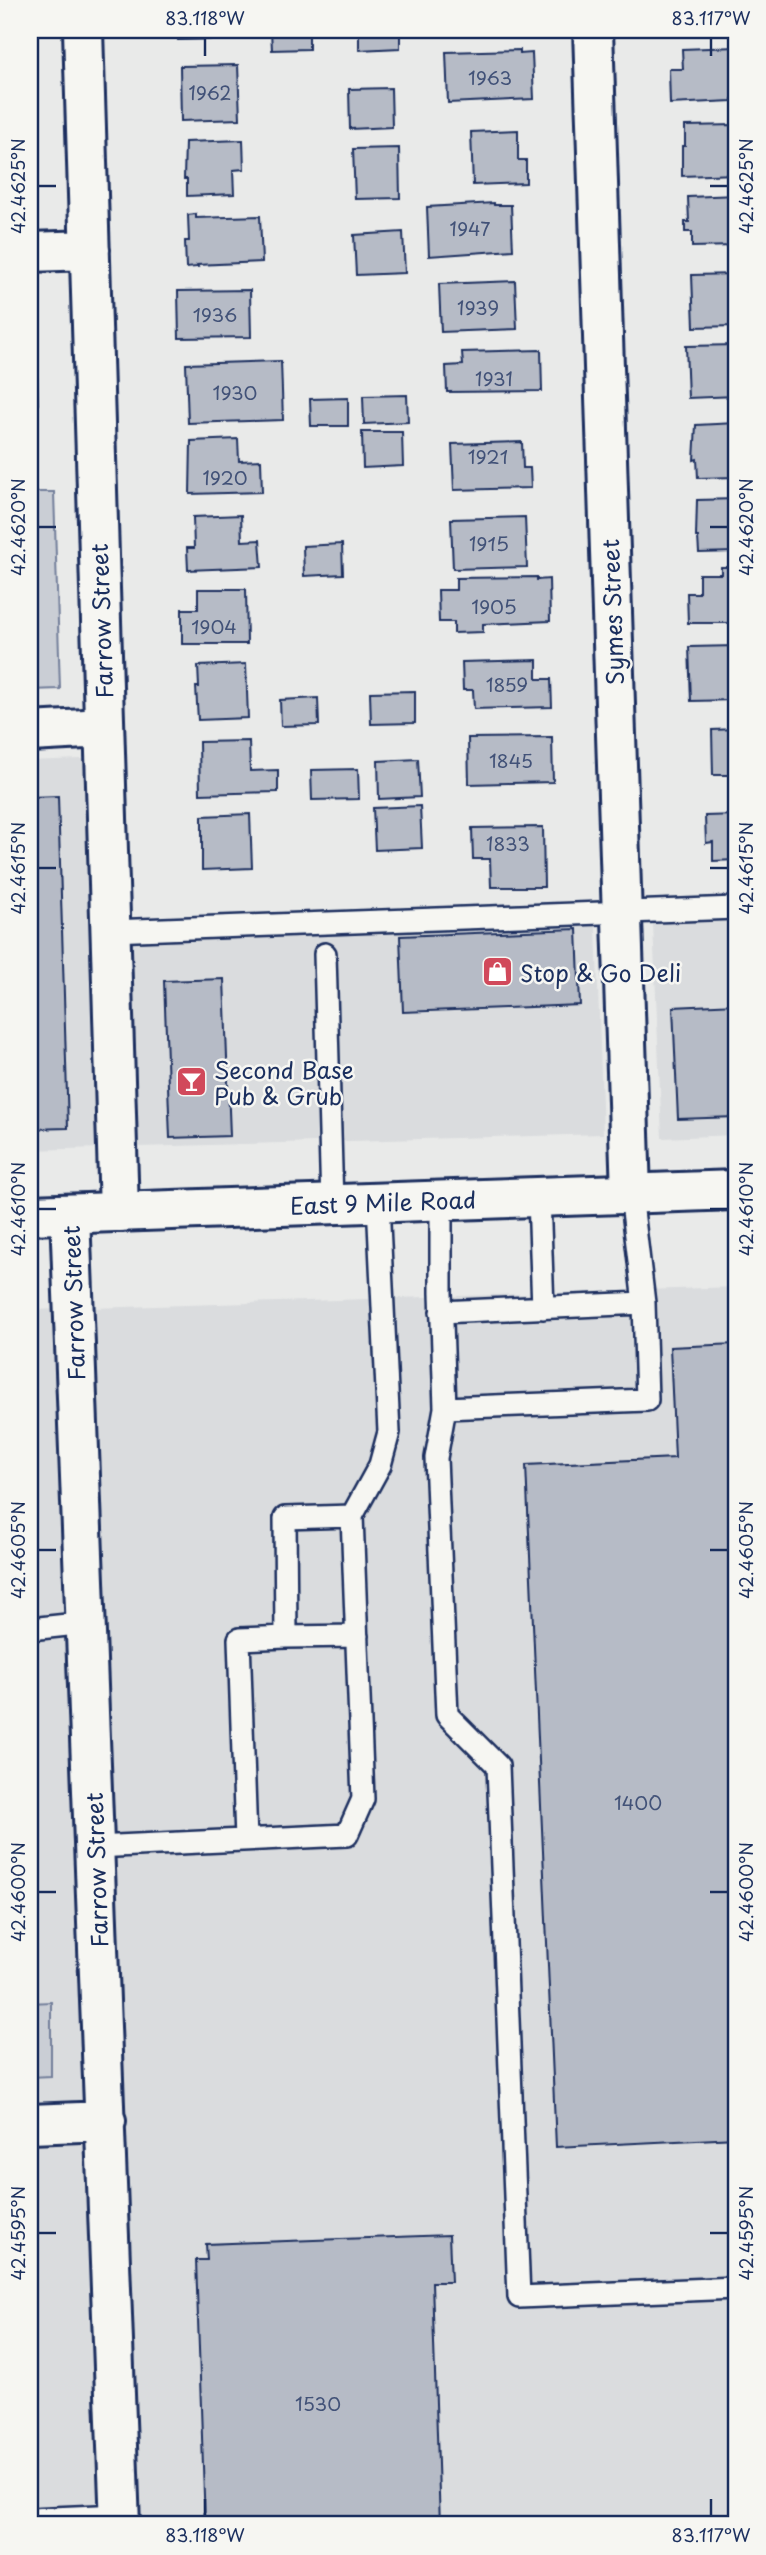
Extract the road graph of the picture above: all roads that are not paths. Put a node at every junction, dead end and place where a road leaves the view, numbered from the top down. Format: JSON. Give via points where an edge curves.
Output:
{"nodes":[{"id":1,"x":83,"y":30,"type":"edge"},
{"id":2,"x":593,"y":30,"type":"edge"},
{"id":3,"x":90,"y":250,"type":"junction"},
{"id":4,"x":30,"y":252,"type":"edge"},
{"id":5,"x":104,"y":728,"type":"junction"},
{"id":6,"x":30,"y":732,"type":"edge"},
{"id":7,"x":736,"y":908,"type":"edge"},
{"id":8,"x":621,"y":913,"type":"junction"},
{"id":9,"x":110,"y":931,"type":"junction"},
{"id":10,"x":325,"y":954,"type":"dead end"},
{"id":11,"x":736,"y":1191,"type":"edge"},
{"id":12,"x":631,"y":1194,"type":"junction"},
{"id":13,"x":539,"y":1198,"type":"junction"},
{"id":14,"x":441,"y":1200,"type":"junction"},
{"id":15,"x":378,"y":1202,"type":"junction"},
{"id":16,"x":332,"y":1204,"type":"junction"},
{"id":17,"x":119,"y":1212,"type":"junction"},
{"id":18,"x":70,"y":1214,"type":"junction"},
{"id":19,"x":30,"y":1216,"type":"edge"},
{"id":20,"x":644,"y":1303,"type":"junction"},
{"id":21,"x":543,"y":1308,"type":"junction"},
{"id":22,"x":441,"y":1312,"type":"junction"},
{"id":23,"x":445,"y":1408,"type":"junction"},
{"id":24,"x":352,"y":1516,"type":"junction"},
{"id":25,"x":86,"y":1623,"type":"junction"},
{"id":26,"x":30,"y":1629,"type":"edge"},
{"id":27,"x":357,"y":1636,"type":"junction"},
{"id":28,"x":286,"y":1637,"type":"junction"},
{"id":29,"x":246,"y":1840,"type":"junction"},
{"id":30,"x":95,"y":1847,"type":"junction"},
{"id":31,"x":106,"y":2121,"type":"junction"},
{"id":32,"x":30,"y":2124,"type":"edge"},
{"id":33,"x":736,"y":2288,"type":"edge"},
{"id":34,"x":30,"y":2519,"type":"edge"},
{"id":35,"x":120,"y":2520,"type":"edge"}],
"edges":[{"from":1,"to":3,"type":"street","name":"Farrow Street"},
{"from":2,"to":8,"type":"street","name":"Symes Street"},
{"from":3,"to":4,"type":"street"},
{"from":3,"to":5,"type":"street","name":"Farrow Street"},
{"from":5,"to":6,"type":"street"},
{"from":5,"to":9,"type":"street","name":"Farrow Street"},
{"from":7,"to":8,"type":"lane"},
{"from":8,"to":9,"type":"lane"},
{"from":8,"to":12,"type":"street","name":"Symes Street"},
{"from":9,"to":17,"type":"street","name":"Farrow Street"},
{"from":10,"to":16,"type":"lane"},
{"from":11,"to":12,"type":"street","name":"East 9 Mile Road"},
{"from":12,"to":13,"type":"street","name":"East 9 Mile Road"},
{"from":12,"to":20,"type":"lane"},
{"from":13,"to":14,"type":"street","name":"East 9 Mile Road"},
{"from":13,"to":21,"type":"lane"},
{"from":14,"to":15,"type":"street","name":"East 9 Mile Road"},
{"from":14,"to":22,"type":"lane"},
{"from":15,"to":16,"type":"street","name":"East 9 Mile Road"},
{"from":15,"to":24,"type":"lane","via":[[389,1432],[380,1465]]},
{"from":16,"to":17,"type":"street","name":"East 9 Mile Road"},
{"from":17,"to":18,"type":"street","name":"East 9 Mile Road"},
{"from":18,"to":19,"type":"street","name":"East 9 Mile Road"},
{"from":18,"to":25,"type":"street","name":"Farrow Street"},
{"from":20,"to":21,"type":"lane"},
{"from":20,"to":23,"type":"lane","via":[[647,1400]]},
{"from":21,"to":22,"type":"lane"},
{"from":22,"to":23,"type":"lane"},
{"from":23,"to":33,"type":"lane","via":[[436,1458],[447,1715],[498,1766],[519,2297]]},
{"from":24,"to":27,"type":"lane"},
{"from":24,"to":28,"type":"lane","via":[[285,1518]]},
{"from":25,"to":26,"type":"lane"},
{"from":25,"to":30,"type":"street","name":"Farrow Street"},
{"from":27,"to":28,"type":"lane"},
{"from":27,"to":29,"type":"lane","via":[[363,1799],[347,1835]]},
{"from":28,"to":29,"type":"lane","via":[[239,1639]]},
{"from":29,"to":30,"type":"lane"},
{"from":30,"to":31,"type":"street","name":"Farrow Street"},
{"from":31,"to":32,"type":"street"},
{"from":31,"to":35,"type":"street","name":"Farrow Street"},
{"from":34,"to":35,"type":"lane"}]}
